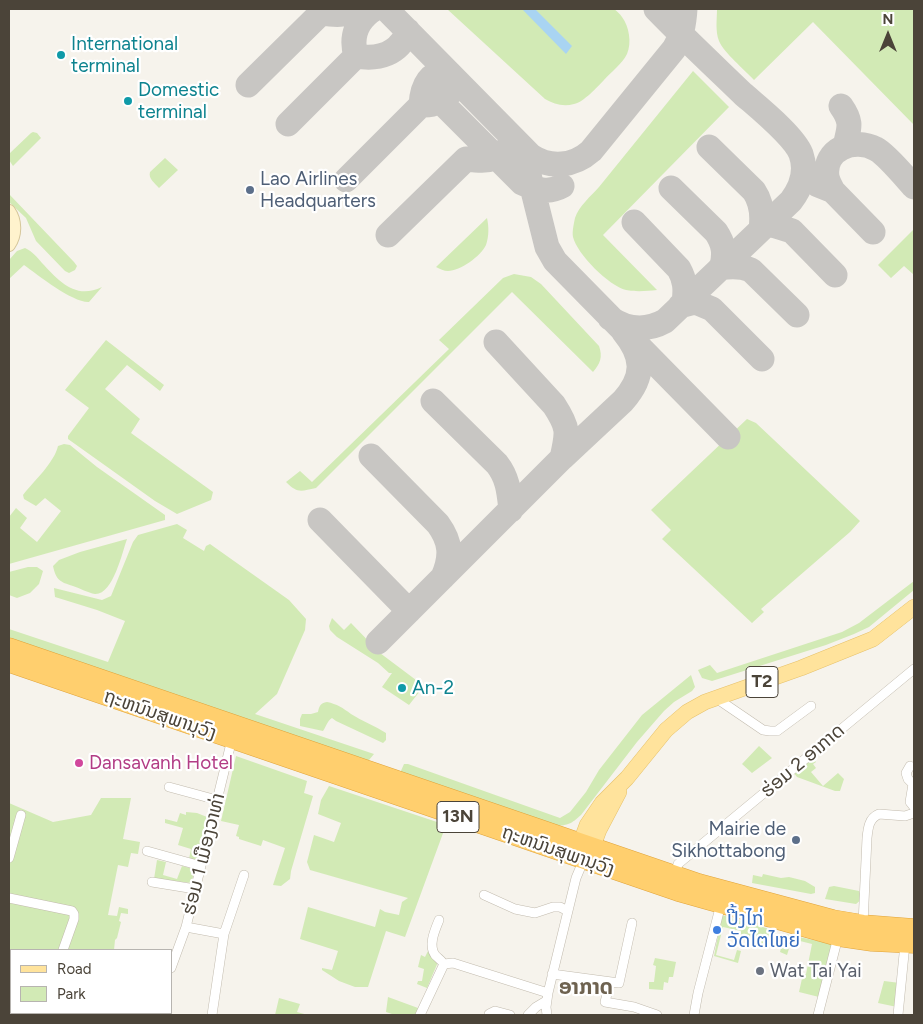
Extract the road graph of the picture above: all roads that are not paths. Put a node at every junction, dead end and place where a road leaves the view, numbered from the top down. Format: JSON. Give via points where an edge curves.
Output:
{"nodes":[{"id":1,"x":9,"y":210,"type":"edge"},
{"id":2,"x":9,"y":245,"type":"edge"},
{"id":3,"x":914,"y":607,"type":"edge"},
{"id":4,"x":9,"y":647,"type":"edge"},
{"id":5,"x":9,"y":663,"type":"edge"},
{"id":6,"x":914,"y":669,"type":"edge"},
{"id":7,"x":716,"y":698,"type":"junction"},
{"id":8,"x":811,"y":706,"type":"dead end"},
{"id":9,"x":232,"y":739,"type":"junction"},
{"id":10,"x":910,"y":766,"type":"dead end"},
{"id":11,"x":169,"y":787,"type":"dead end"},
{"id":12,"x":217,"y":800,"type":"junction"},
{"id":13,"x":914,"y":807,"type":"edge"},
{"id":14,"x":914,"y":813,"type":"edge"},
{"id":15,"x":22,"y":815,"type":"dead end"},
{"id":16,"x":147,"y":851,"type":"dead end"},
{"id":17,"x":584,"y":853,"type":"junction"},
{"id":18,"x":9,"y":858,"type":"edge"},
{"id":19,"x":201,"y":866,"type":"junction"},
{"id":20,"x":244,"y":875,"type":"dead end"},
{"id":21,"x":675,"y":875,"type":"junction"},
{"id":22,"x":152,"y":882,"type":"dead end"},
{"id":23,"x":195,"y":889,"type":"junction"},
{"id":24,"x":484,"y":895,"type":"dead end"},
{"id":25,"x":9,"y":898,"type":"edge"},
{"id":26,"x":721,"y":904,"type":"junction"},
{"id":27,"x":568,"y":911,"type":"junction"},
{"id":28,"x":439,"y":920,"type":"dead end"},
{"id":29,"x":632,"y":924,"type":"dead end"},
{"id":30,"x":863,"y":924,"type":"junction"},
{"id":31,"x":186,"y":927,"type":"junction"},
{"id":32,"x":914,"y":928,"type":"edge"},
{"id":33,"x":224,"y":934,"type":"junction"},
{"id":34,"x":838,"y":937,"type":"junction"},
{"id":35,"x":910,"y":944,"type":"edge"},
{"id":36,"x":63,"y":949,"type":"edge"},
{"id":37,"x":444,"y":964,"type":"junction"},
{"id":38,"x":172,"y":965,"type":"edge"},
{"id":39,"x":552,"y":974,"type":"junction"},
{"id":40,"x":610,"y":982,"type":"junction"},
{"id":41,"x":547,"y":997,"type":"junction"},
{"id":42,"x":212,"y":1015,"type":"edge"},
{"id":43,"x":420,"y":1015,"type":"edge"},
{"id":44,"x":489,"y":1015,"type":"edge"},
{"id":45,"x":510,"y":1015,"type":"edge"},
{"id":46,"x":528,"y":1015,"type":"edge"},
{"id":47,"x":547,"y":1015,"type":"edge"},
{"id":48,"x":657,"y":1015,"type":"edge"},
{"id":49,"x":694,"y":1015,"type":"edge"},
{"id":50,"x":818,"y":1015,"type":"edge"},
{"id":51,"x":898,"y":1015,"type":"edge"}],
"edges":[{"from":1,"to":2,"type":"street","via":[[14,225]]},
{"from":3,"to":7,"type":"main road","number":"T2","via":[[873,639]]},
{"from":4,"to":17,"type":"highway","name":"ຖະຫນົນສຸພານຸວົງ","number":"13N"},
{"from":5,"to":9,"type":"highway","name":"ຖະຫນົນສຸພານຸວົງ","number":"13N"},
{"from":6,"to":21,"type":"street","name":"ຮ່ອມ 2 ອາກາດ","via":[[678,864]]},
{"from":7,"to":8,"type":"street","via":[[763,730],[770,731],[777,731]]},
{"from":7,"to":17,"type":"main road","number":"T2","via":[[687,712],[666,730],[627,778]]},
{"from":9,"to":12,"type":"street","name":"ຮ່ອມ 1 ເມືອງວາທ່າ"},
{"from":9,"to":17,"type":"highway","name":"ຖະຫນົນສຸພານຸວົງ","number":"13N"},
{"from":10,"to":13,"type":"street","via":[[906,772],[913,784],[910,802]]},
{"from":11,"to":12,"type":"street"},
{"from":12,"to":19,"type":"street","name":"ຮ່ອມ 1 ເມືອງວາທ່າ"},
{"from":14,"to":30,"type":"street","via":[[905,816],[879,814],[869,824]]},
{"from":15,"to":18,"type":"street"},
{"from":16,"to":19,"type":"street"},
{"from":17,"to":21,"type":"highway","name":"ຖະຫນົນສຸພານຸວົງ","number":"13N"},
{"from":17,"to":26,"type":"highway","name":"ຖະຫນົນສຸພານຸວົງ","number":"13N","via":[[678,892]]},
{"from":17,"to":27,"type":"street"},
{"from":19,"to":23,"type":"street","name":"ຮ່ອມ 1 ເມືອງວາທ່າ"},
{"from":20,"to":33,"type":"street"},
{"from":21,"to":30,"type":"highway","name":"ຖະຫນົນສຸພານຸວົງ","number":"13N","via":[[833,919]]},
{"from":22,"to":23,"type":"street"},
{"from":23,"to":31,"type":"street","name":"ຮ່ອມ 1 ເມືອງວາທ່າ"},
{"from":24,"to":27,"type":"street","via":[[535,914],[553,907]]},
{"from":25,"to":36,"type":"street","via":[[72,911],[74,919]]},
{"from":26,"to":34,"type":"highway","name":"ຖະຫນົນສຸພານຸວົງ","number":"13N"},
{"from":26,"to":49,"type":"street"},
{"from":27,"to":39,"type":"street"},
{"from":28,"to":37,"type":"street","via":[[432,945]]},
{"from":29,"to":40,"type":"street","via":[[619,983]]},
{"from":30,"to":32,"type":"highway","name":"ຖະຫນົນສຸພານຸວົງ","number":"13N"},
{"from":31,"to":33,"type":"street"},
{"from":31,"to":38,"type":"street","name":"ຮ່ອມ 1 ເມືອງວາທ່າ"},
{"from":33,"to":42,"type":"street"},
{"from":34,"to":35,"type":"highway","name":"ຖະຫນົນສຸພານຸວົງ","number":"13N"},
{"from":34,"to":50,"type":"street"},
{"from":35,"to":51,"type":"street"},
{"from":37,"to":41,"type":"street","via":[[453,963]]},
{"from":37,"to":43,"type":"street"},
{"from":39,"to":40,"type":"street"},
{"from":39,"to":41,"type":"street"},
{"from":40,"to":48,"type":"street","via":[[605,1002]]},
{"from":41,"to":46,"type":"street"},
{"from":41,"to":47,"type":"street"},
{"from":44,"to":45,"type":"street","via":[[495,1011]]}]}
